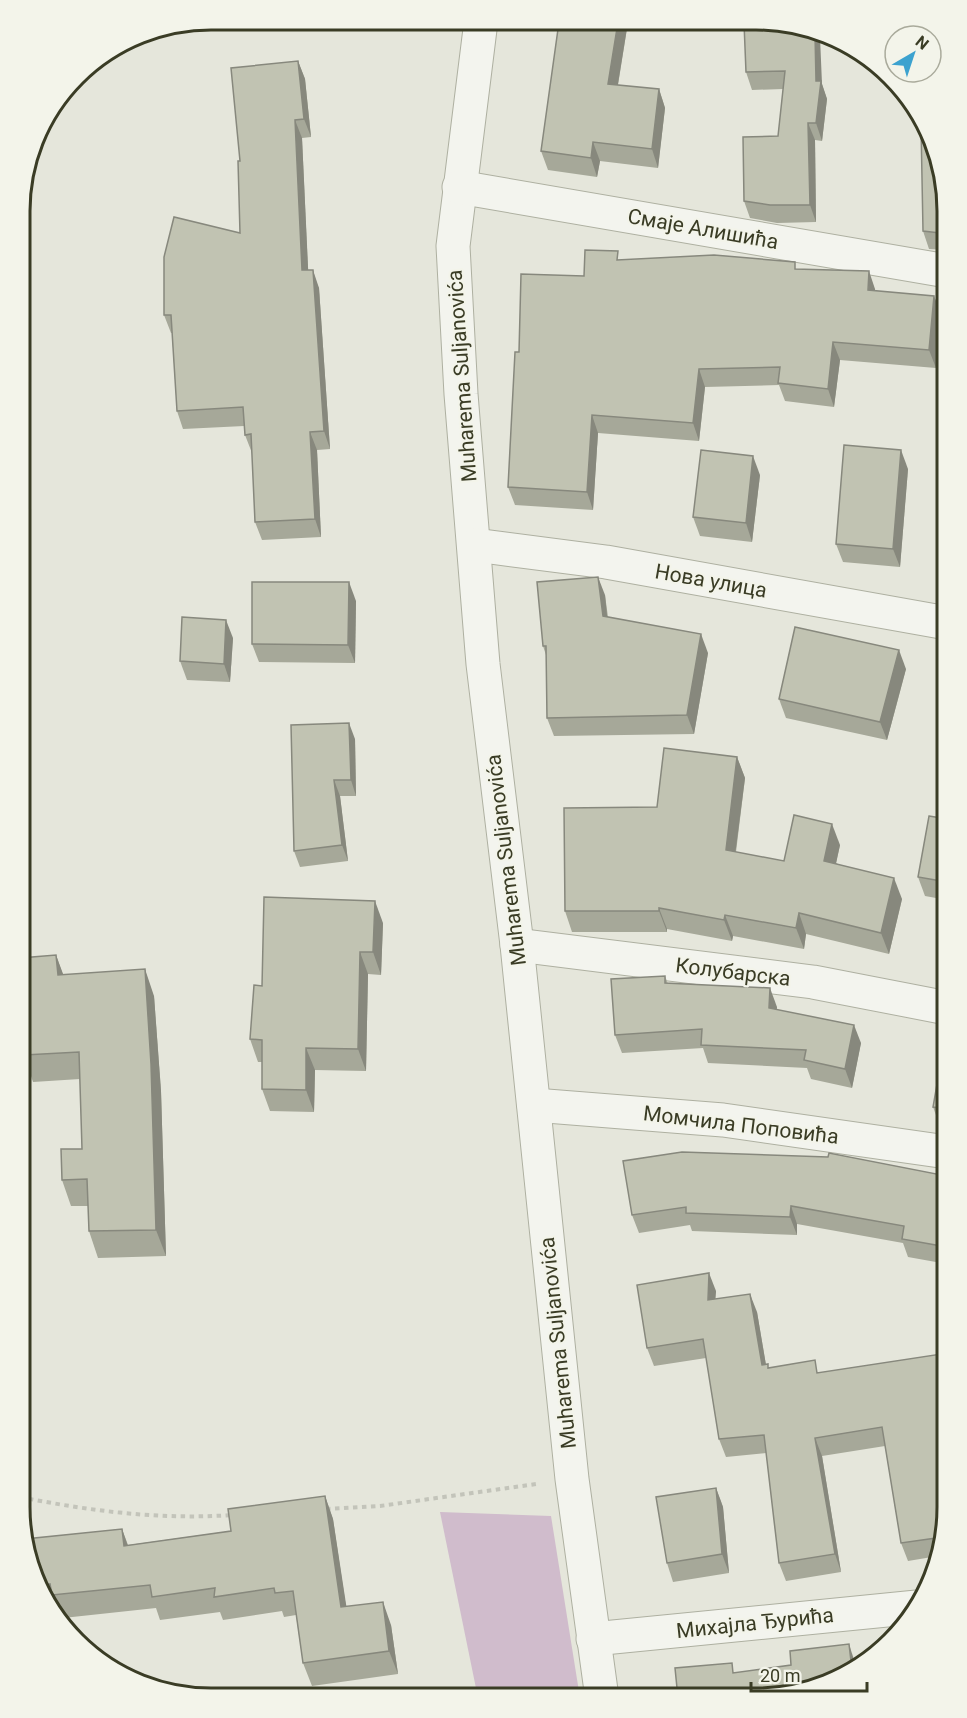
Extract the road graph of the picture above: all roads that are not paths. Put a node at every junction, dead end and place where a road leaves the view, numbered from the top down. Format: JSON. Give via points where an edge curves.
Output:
{"nodes":[{"id":1,"x":480,"y":30,"type":"edge"},
{"id":2,"x":459,"y":187,"type":"junction"},
{"id":3,"x":937,"y":269,"type":"edge"},
{"id":4,"x":475,"y":545,"type":"junction"},
{"id":5,"x":937,"y":621,"type":"edge"},
{"id":6,"x":517,"y":945,"type":"junction"},
{"id":7,"x":937,"y":1006,"type":"edge"},
{"id":8,"x":534,"y":1105,"type":"junction"},
{"id":9,"x":937,"y":1151,"type":"edge"},
{"id":10,"x":906,"y":1608,"type":"edge"},
{"id":11,"x":593,"y":1639,"type":"junction"},
{"id":12,"x":600,"y":1688,"type":"edge"}],
"edges":[{"from":1,"to":2,"type":"street","name":"Muharema Suljanovića"},
{"from":2,"to":3,"type":"street","name":"Смаје Алишића"},
{"from":2,"to":4,"type":"street","name":"Muharema Suljanovića","via":[[453,246]]},
{"from":4,"to":5,"type":"street","name":"Нова улица","via":[[606,562]]},
{"from":4,"to":6,"type":"street","name":"Muharema Suljanovića","via":[[483,664]]},
{"from":6,"to":7,"type":"street","name":"Колубарска","via":[[813,982]]},
{"from":6,"to":8,"type":"street","name":"Muharema Suljanovića"},
{"from":8,"to":9,"type":"street","name":"Момчила Поповића","via":[[723,1120]]},
{"from":8,"to":11,"type":"street","name":"Muharema Suljanovića","via":[[572,1479]]},
{"from":10,"to":11,"type":"street","name":"Михајла Ђурића"},
{"from":11,"to":12,"type":"street","name":"Muharema Suljanovića"}]}
